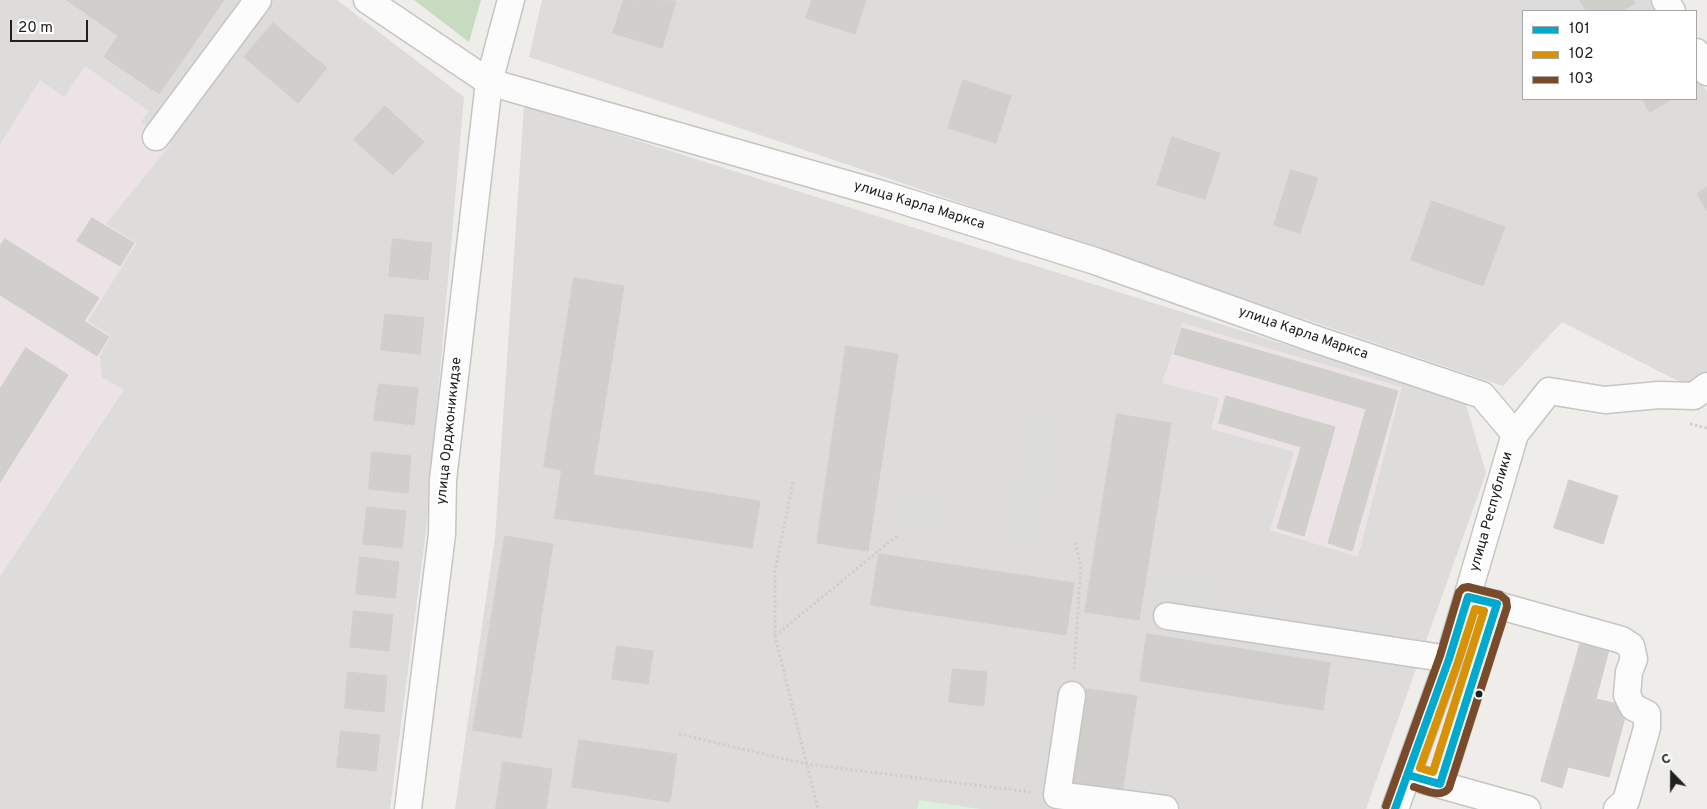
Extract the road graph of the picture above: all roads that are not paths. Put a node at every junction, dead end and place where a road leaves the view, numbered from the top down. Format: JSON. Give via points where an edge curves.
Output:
{"nodes":[{"id":1,"x":258,"y":0,"type":"edge"},
{"id":2,"x":367,"y":0,"type":"edge"},
{"id":3,"x":511,"y":0,"type":"edge"},
{"id":4,"x":1697,"y":54,"type":"edge"},
{"id":5,"x":1707,"y":72,"type":"edge"},
{"id":6,"x":490,"y":82,"type":"junction"},
{"id":7,"x":156,"y":137,"type":"dead end"},
{"id":8,"x":1707,"y":386,"type":"edge"},
{"id":9,"x":1482,"y":395,"type":"joint"},
{"id":10,"x":1515,"y":434,"type":"junction"},
{"id":11,"x":1468,"y":597,"type":"junction"},
{"id":12,"x":1497,"y":604,"type":"junction"},
{"id":13,"x":1167,"y":616,"type":"dead end"},
{"id":14,"x":1449,"y":659,"type":"junction"},
{"id":15,"x":1072,"y":695,"type":"road end"},
{"id":16,"x":1408,"y":775,"type":"junction"},
{"id":17,"x":1440,"y":784,"type":"junction"},
{"id":18,"x":1133,"y":806,"type":"edge"},
{"id":19,"x":408,"y":809,"type":"edge"},
{"id":20,"x":1164,"y":809,"type":"edge"},
{"id":21,"x":1395,"y":809,"type":"edge"},
{"id":22,"x":1527,"y":809,"type":"edge"},
{"id":23,"x":1617,"y":809,"type":"edge"}],
"edges":[{"from":1,"to":7,"type":"street"},
{"from":2,"to":6,"type":"street","name":"улица Карла Маркса"},
{"from":3,"to":6,"type":"street","name":"улица Орджоникидзе"},
{"from":4,"to":5,"type":"street"},
{"from":6,"to":9,"type":"street","name":"улица Карла Маркса","via":[[886,195],[1095,261]]},
{"from":6,"to":19,"type":"street","name":"улица Орджоникидзе","via":[[443,480],[442,534]]},
{"from":8,"to":10,"type":"street","via":[[1694,396],[1659,395],[1605,400],[1549,391]]},
{"from":9,"to":10,"type":"street","name":"улица Республики"},
{"from":10,"to":11,"type":"street","name":"улица Республики"},
{"from":11,"to":12,"type":"street"},
{"from":11,"to":14,"type":"street","name":"улица Республики"},
{"from":12,"to":17,"type":"street"},
{"from":12,"to":23,"type":"street","via":[[1622,640],[1631,646],[1634,659],[1627,695],[1633,707],[1647,714],[1647,728],[1626,800]]},
{"from":13,"to":14,"type":"street"},
{"from":14,"to":16,"type":"street","name":"улица Республики"},
{"from":15,"to":18,"type":"street","via":[[1056,795]]},
{"from":16,"to":17,"type":"street"},
{"from":16,"to":21,"type":"street","name":"улица Республики"},
{"from":17,"to":22,"type":"street"},
{"from":18,"to":20,"type":"street"}]}
